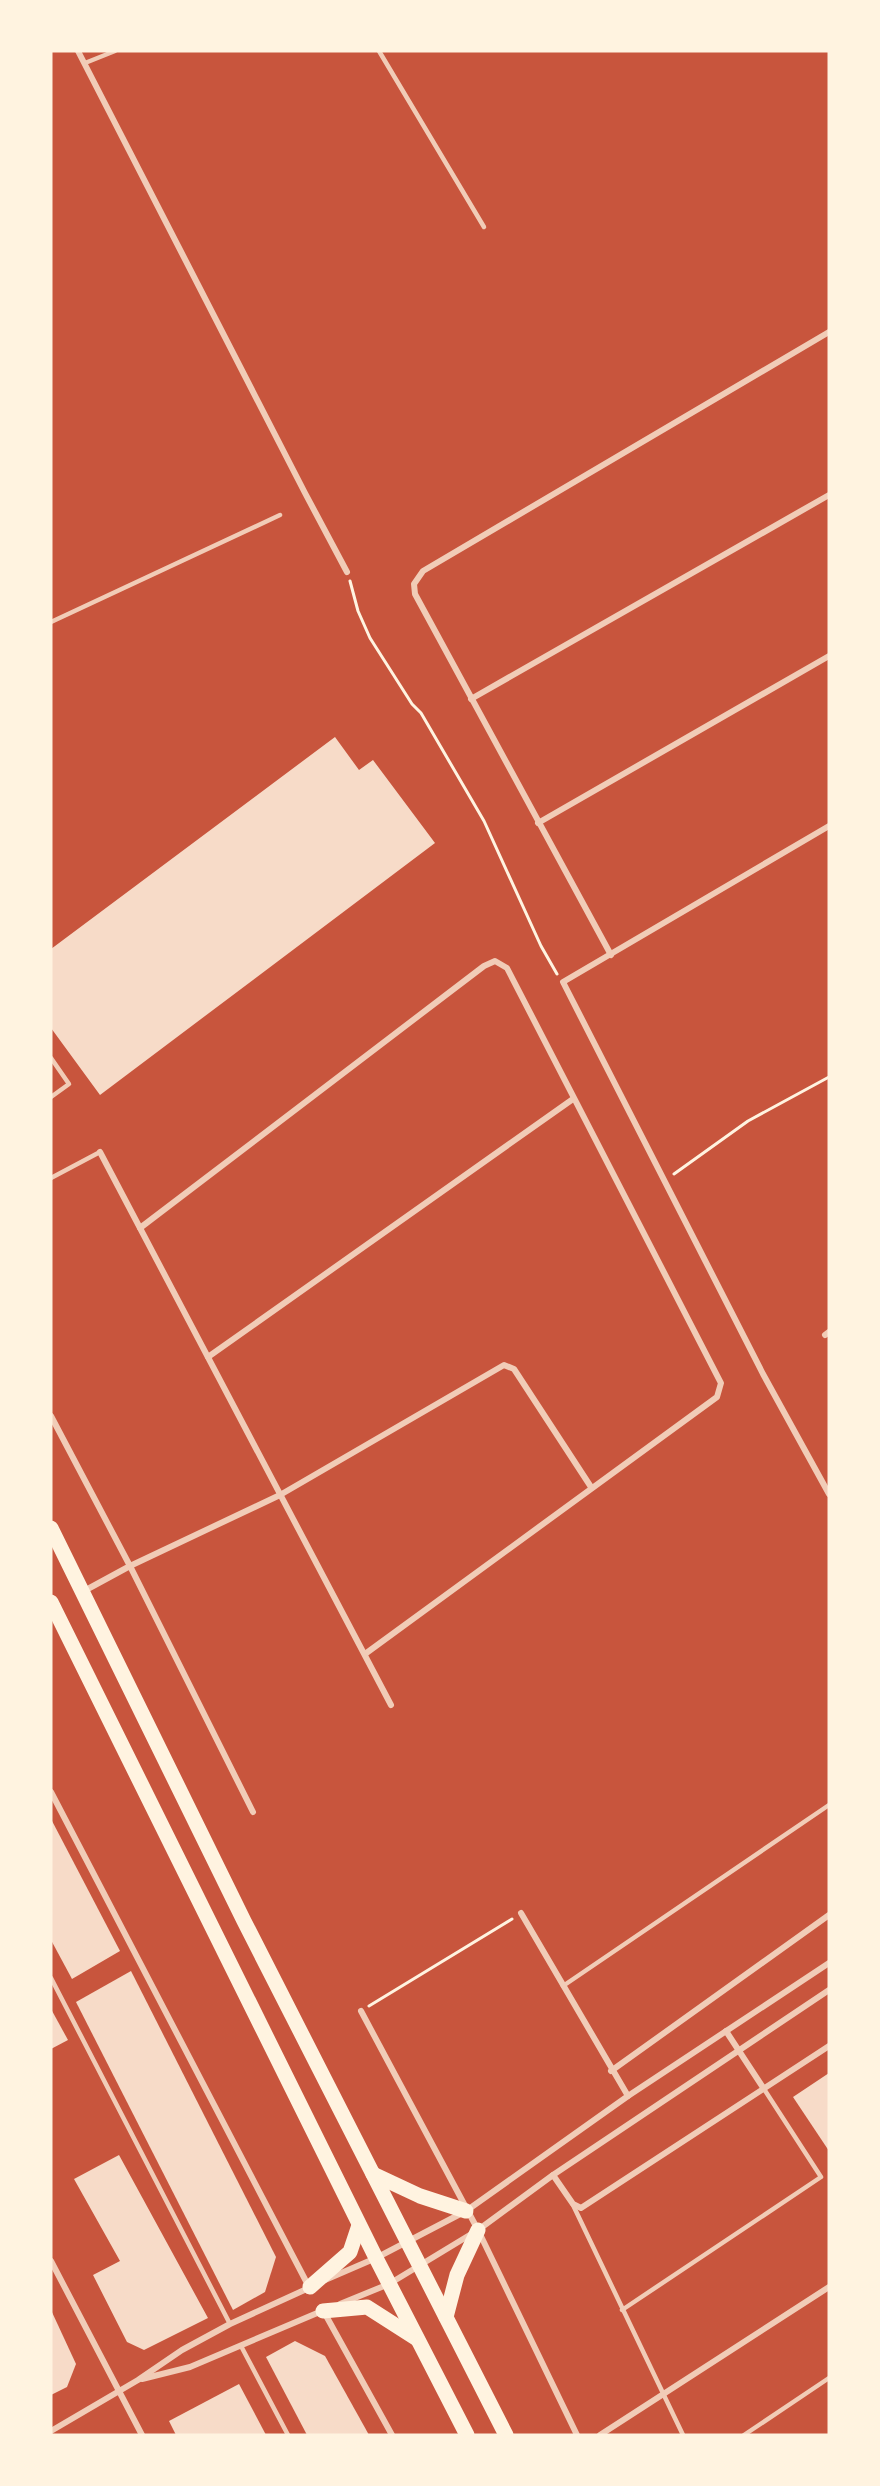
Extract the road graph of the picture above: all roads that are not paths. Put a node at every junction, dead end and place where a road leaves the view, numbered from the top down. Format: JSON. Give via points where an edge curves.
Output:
{"nodes":[{"id":1,"x":78,"y":51,"type":"edge"},
{"id":2,"x":115,"y":51,"type":"edge"},
{"id":3,"x":379,"y":51,"type":"edge"},
{"id":4,"x":85,"y":63,"type":"junction"},
{"id":5,"x":484,"y":227,"type":"dead end"},
{"id":6,"x":829,"y":332,"type":"edge"},
{"id":7,"x":829,"y":495,"type":"edge"},
{"id":8,"x":280,"y":515,"type":"dead end"},
{"id":9,"x":348,"y":572,"type":"road end"},
{"id":10,"x":51,"y":622,"type":"edge"},
{"id":11,"x":829,"y":656,"type":"edge"},
{"id":12,"x":471,"y":699,"type":"junction"},
{"id":13,"x":538,"y":823,"type":"junction"},
{"id":14,"x":829,"y":826,"type":"edge"},
{"id":15,"x":611,"y":955,"type":"junction"},
{"id":16,"x":51,"y":1058,"type":"edge"},
{"id":17,"x":51,"y":1096,"type":"edge"},
{"id":18,"x":573,"y":1099,"type":"junction"},
{"id":19,"x":100,"y":1152,"type":"joint"},
{"id":20,"x":51,"y":1178,"type":"edge"},
{"id":21,"x":140,"y":1228,"type":"junction"},
{"id":22,"x":208,"y":1357,"type":"junction"},
{"id":23,"x":51,"y":1416,"type":"edge"},
{"id":24,"x":591,"y":1487,"type":"junction"},
{"id":25,"x":829,"y":1494,"type":"edge"},
{"id":26,"x":280,"y":1495,"type":"junction"},
{"id":27,"x":51,"y":1528,"type":"edge"},
{"id":28,"x":130,"y":1566,"type":"junction"},
{"id":29,"x":84,"y":1591,"type":"junction"},
{"id":30,"x":51,"y":1602,"type":"edge"},
{"id":31,"x":364,"y":1654,"type":"junction"},
{"id":32,"x":391,"y":1705,"type":"dead end"},
{"id":33,"x":51,"y":1792,"type":"edge"},
{"id":34,"x":829,"y":1805,"type":"edge"},
{"id":35,"x":253,"y":1812,"type":"dead end"},
{"id":36,"x":521,"y":1913,"type":"road end"},
{"id":37,"x":829,"y":1915,"type":"edge"},
{"id":38,"x":829,"y":1963,"type":"edge"},
{"id":39,"x":51,"y":1978,"type":"edge"},
{"id":40,"x":563,"y":1986,"type":"junction"},
{"id":41,"x":829,"y":1990,"type":"edge"},
{"id":42,"x":361,"y":2011,"type":"road end"},
{"id":43,"x":726,"y":2031,"type":"junction"},
{"id":44,"x":829,"y":2046,"type":"edge"},
{"id":45,"x":738,"y":2051,"type":"junction"},
{"id":46,"x":611,"y":2071,"type":"junction"},
{"id":47,"x":764,"y":2089,"type":"junction"},
{"id":48,"x":628,"y":2096,"type":"junction"},
{"id":49,"x":373,"y":2174,"type":"junction"},
{"id":50,"x":553,"y":2175,"type":"junction"},
{"id":51,"x":573,"y":2204,"type":"junction"},
{"id":52,"x":466,"y":2211,"type":"junction"},
{"id":53,"x":359,"y":2225,"type":"junction"},
{"id":54,"x":478,"y":2230,"type":"junction"},
{"id":55,"x":407,"y":2241,"type":"junction"},
{"id":56,"x":376,"y":2258,"type":"junction"},
{"id":57,"x":51,"y":2261,"type":"edge"},
{"id":58,"x":420,"y":2267,"type":"junction"},
{"id":59,"x":389,"y":2284,"type":"junction"},
{"id":60,"x":310,"y":2287,"type":"junction"},
{"id":61,"x":829,"y":2287,"type":"edge"},
{"id":62,"x":622,"y":2310,"type":"junction"},
{"id":63,"x":323,"y":2311,"type":"junction"},
{"id":64,"x":446,"y":2317,"type":"junction"},
{"id":65,"x":230,"y":2324,"type":"junction"},
{"id":66,"x":417,"y":2339,"type":"junction"},
{"id":67,"x":241,"y":2346,"type":"junction"},
{"id":68,"x":829,"y":2378,"type":"edge"},
{"id":69,"x":138,"y":2380,"type":"junction"},
{"id":70,"x":118,"y":2391,"type":"junction"},
{"id":71,"x":663,"y":2394,"type":"junction"},
{"id":72,"x":51,"y":2431,"type":"edge"},
{"id":73,"x":142,"y":2435,"type":"edge"},
{"id":74,"x":288,"y":2435,"type":"edge"},
{"id":75,"x":392,"y":2435,"type":"edge"},
{"id":76,"x":467,"y":2435,"type":"edge"},
{"id":77,"x":506,"y":2435,"type":"edge"},
{"id":78,"x":577,"y":2435,"type":"edge"},
{"id":79,"x":600,"y":2435,"type":"edge"},
{"id":80,"x":683,"y":2435,"type":"edge"},
{"id":81,"x":744,"y":2435,"type":"edge"}],
"edges":[{"from":1,"to":4,"type":"street"},
{"from":2,"to":4,"type":"lane"},
{"from":3,"to":5,"type":"lane"},
{"from":4,"to":9,"type":"street"},
{"from":6,"to":12,"type":"street","via":[[423,571],[414,584],[415,594]]},
{"from":7,"to":12,"type":"street"},
{"from":8,"to":10,"type":"lane"},
{"from":11,"to":13,"type":"street"},
{"from":12,"to":13,"type":"street"},
{"from":13,"to":15,"type":"street"},
{"from":14,"to":15,"type":"street"},
{"from":15,"to":25,"type":"street","via":[[566,979],[564,986]]},
{"from":16,"to":17,"type":"lane","via":[[69,1084]]},
{"from":18,"to":21,"type":"street","via":[[507,968],[495,961]]},
{"from":18,"to":22,"type":"street"},
{"from":18,"to":24,"type":"street","via":[[721,1383],[717,1397]]},
{"from":19,"to":20,"type":"lane"},
{"from":19,"to":21,"type":"street"},
{"from":21,"to":22,"type":"street"},
{"from":22,"to":26,"type":"street"},
{"from":23,"to":28,"type":"street"},
{"from":24,"to":26,"type":"street","via":[[514,1369],[504,1365]]},
{"from":24,"to":31,"type":"street"},
{"from":26,"to":28,"type":"street"},
{"from":26,"to":31,"type":"street"},
{"from":27,"to":29,"type":"highway"},
{"from":28,"to":29,"type":"street"},
{"from":28,"to":35,"type":"street"},
{"from":29,"to":49,"type":"highway","via":[[244,1921]]},
{"from":30,"to":53,"type":"highway"},
{"from":31,"to":32,"type":"street"},
{"from":33,"to":60,"type":"street"},
{"from":34,"to":40,"type":"lane"},
{"from":36,"to":40,"type":"street"},
{"from":37,"to":46,"type":"street"},
{"from":38,"to":43,"type":"street"},
{"from":39,"to":65,"type":"lane"},
{"from":40,"to":46,"type":"street"},
{"from":41,"to":45,"type":"street"},
{"from":42,"to":52,"type":"street"},
{"from":43,"to":45,"type":"street"},
{"from":43,"to":48,"type":"street"},
{"from":44,"to":47,"type":"street"},
{"from":45,"to":47,"type":"street"},
{"from":45,"to":50,"type":"street"},
{"from":46,"to":48,"type":"street"},
{"from":47,"to":51,"type":"street","via":[[581,2208]]},
{"from":47,"to":62,"type":"lane","via":[[821,2177]]},
{"from":48,"to":52,"type":"street"},
{"from":49,"to":52,"type":"highway","via":[[420,2196]]},
{"from":49,"to":55,"type":"highway"},
{"from":50,"to":51,"type":"street"},
{"from":50,"to":54,"type":"street"},
{"from":51,"to":62,"type":"lane"},
{"from":52,"to":54,"type":"street"},
{"from":52,"to":55,"type":"street"},
{"from":53,"to":56,"type":"highway"},
{"from":53,"to":60,"type":"highway","via":[[350,2252]]},
{"from":54,"to":58,"type":"street"},
{"from":54,"to":64,"type":"highway","via":[[457,2275]]},
{"from":54,"to":78,"type":"street"},
{"from":55,"to":56,"type":"street"},
{"from":55,"to":58,"type":"highway"},
{"from":56,"to":59,"type":"highway"},
{"from":56,"to":60,"type":"street"},
{"from":57,"to":70,"type":"street"},
{"from":58,"to":59,"type":"street"},
{"from":58,"to":64,"type":"highway"},
{"from":59,"to":63,"type":"street"},
{"from":59,"to":66,"type":"highway"},
{"from":60,"to":65,"type":"street"},
{"from":61,"to":71,"type":"street"},
{"from":62,"to":71,"type":"lane"},
{"from":63,"to":66,"type":"highway","via":[[367,2307]]},
{"from":63,"to":67,"type":"street"},
{"from":63,"to":75,"type":"street"},
{"from":64,"to":77,"type":"highway"},
{"from":65,"to":69,"type":"street"},
{"from":66,"to":76,"type":"highway"},
{"from":67,"to":69,"type":"street","via":[[190,2367]]},
{"from":67,"to":74,"type":"lane"},
{"from":68,"to":81,"type":"lane"},
{"from":69,"to":70,"type":"street"},
{"from":70,"to":72,"type":"street"},
{"from":70,"to":73,"type":"street"},
{"from":71,"to":79,"type":"street"},
{"from":71,"to":80,"type":"lane"}]}
